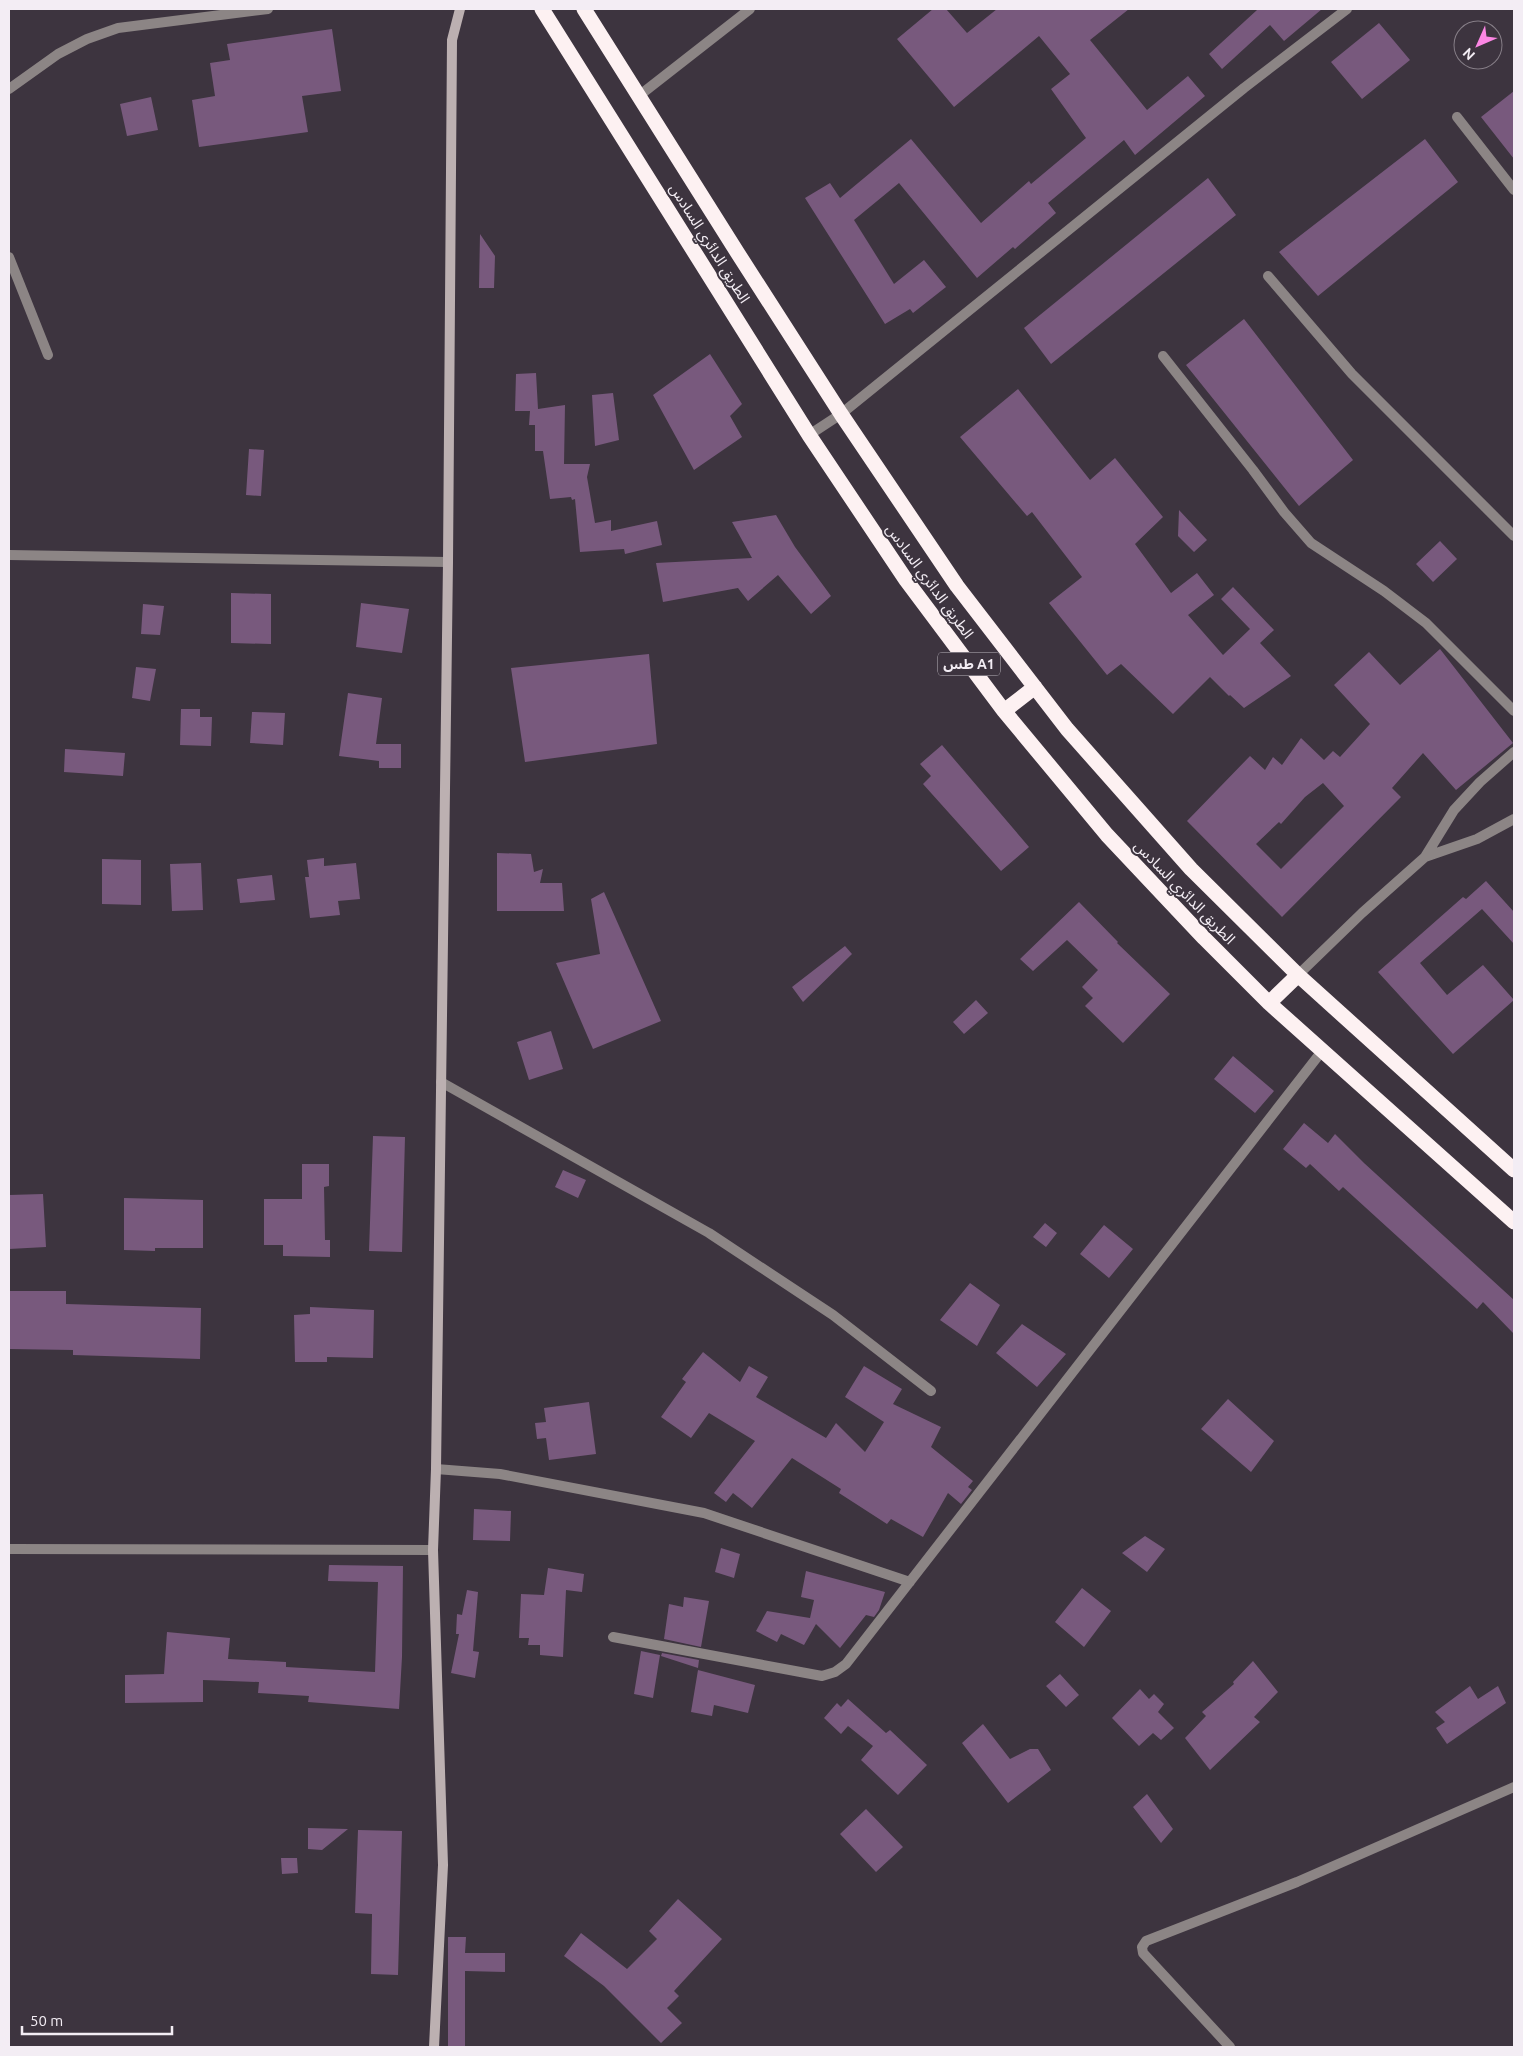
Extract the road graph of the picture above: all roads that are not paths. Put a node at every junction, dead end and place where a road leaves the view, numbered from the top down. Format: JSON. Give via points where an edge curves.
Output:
{"nodes":[{"id":1,"x":268,"y":9,"type":"edge"},
{"id":2,"x":460,"y":9,"type":"edge"},
{"id":3,"x":542,"y":9,"type":"edge"},
{"id":4,"x":584,"y":9,"type":"edge"},
{"id":5,"x":750,"y":9,"type":"edge"},
{"id":6,"x":1347,"y":9,"type":"edge"},
{"id":7,"x":9,"y":89,"type":"edge"},
{"id":8,"x":640,"y":95,"type":"junction"},
{"id":9,"x":1457,"y":117,"type":"dead end"},
{"id":10,"x":1514,"y":190,"type":"edge"},
{"id":11,"x":9,"y":257,"type":"edge"},
{"id":12,"x":1268,"y":276,"type":"dead end"},
{"id":13,"x":48,"y":355,"type":"dead end"},
{"id":14,"x":1164,"y":356,"type":"dead end"},
{"id":15,"x":841,"y":414,"type":"junction"},
{"id":16,"x":809,"y":435,"type":"junction"},
{"id":17,"x":1514,"y":536,"type":"edge"},
{"id":18,"x":9,"y":555,"type":"edge"},
{"id":19,"x":448,"y":562,"type":"junction"},
{"id":20,"x":1034,"y":687,"type":"junction"},
{"id":21,"x":1004,"y":711,"type":"junction"},
{"id":22,"x":1514,"y":711,"type":"edge"},
{"id":23,"x":1514,"y":752,"type":"edge"},
{"id":24,"x":1514,"y":820,"type":"edge"},
{"id":25,"x":1425,"y":857,"type":"junction"},
{"id":26,"x":1298,"y":975,"type":"junction"},
{"id":27,"x":1269,"y":1003,"type":"junction"},
{"id":28,"x":1322,"y":1051,"type":"junction"},
{"id":29,"x":441,"y":1082,"type":"junction"},
{"id":30,"x":1514,"y":1170,"type":"edge"},
{"id":31,"x":1514,"y":1222,"type":"edge"},
{"id":32,"x":932,"y":1391,"type":"dead end"},
{"id":33,"x":436,"y":1469,"type":"junction"},
{"id":34,"x":9,"y":1550,"type":"edge"},
{"id":35,"x":433,"y":1550,"type":"junction"},
{"id":36,"x":910,"y":1582,"type":"junction"},
{"id":37,"x":613,"y":1637,"type":"dead end"},
{"id":38,"x":1514,"y":1787,"type":"edge"},
{"id":39,"x":434,"y":2047,"type":"edge"},
{"id":40,"x":1230,"y":2047,"type":"edge"}],
"edges":[{"from":1,"to":7,"type":"street","via":[[118,28],[58,54]]},
{"from":2,"to":19,"type":"main road","via":[[452,40]]},
{"from":3,"to":16,"type":"highway","name":"الطريق الدائري السادس","number":"طس A1"},
{"from":4,"to":8,"type":"highway","name":"الطريق الدائري السادس","number":"طس A1"},
{"from":5,"to":8,"type":"street"},
{"from":6,"to":15,"type":"street","via":[[1244,88]]},
{"from":8,"to":15,"type":"highway","name":"الطريق الدائري السادس","number":"طس A1"},
{"from":9,"to":10,"type":"street"},
{"from":11,"to":13,"type":"street"},
{"from":12,"to":17,"type":"street","via":[[1352,374]]},
{"from":14,"to":22,"type":"street","via":[[1311,543],[1384,590],[1426,623]]},
{"from":15,"to":16,"type":"street"},
{"from":15,"to":20,"type":"highway","name":"الطريق الدائري السادس","number":"طس A1","via":[[957,586]]},
{"from":16,"to":21,"type":"highway","name":"الطريق الدائري السادس","number":"طس A1","via":[[906,580]]},
{"from":18,"to":19,"type":"street"},
{"from":19,"to":29,"type":"main road"},
{"from":20,"to":21,"type":"highway"},
{"from":20,"to":26,"type":"highway","name":"الطريق الدائري السادس","number":"طس A1","via":[[1191,869]]},
{"from":21,"to":27,"type":"highway","name":"الطريق الدائري السادس","number":"طس A1","via":[[1113,842]]},
{"from":23,"to":25,"type":"street","via":[[1454,810]]},
{"from":24,"to":25,"type":"street","via":[[1477,839]]},
{"from":25,"to":26,"type":"street"},
{"from":26,"to":27,"type":"highway"},
{"from":26,"to":30,"type":"highway","name":"الطريق الدائري السادس","number":"طس A1"},
{"from":27,"to":28,"type":"highway","name":"الطريق الدائري السادس","number":"طس A1"},
{"from":28,"to":31,"type":"highway","name":"الطريق الدائري السادس","number":"طس A1"},
{"from":28,"to":36,"type":"street"},
{"from":29,"to":32,"type":"street","via":[[710,1233],[833,1315]]},
{"from":29,"to":33,"type":"main road"},
{"from":33,"to":35,"type":"main road"},
{"from":33,"to":36,"type":"street","via":[[500,1474],[704,1513]]},
{"from":34,"to":35,"type":"street"},
{"from":35,"to":39,"type":"main road","via":[[443,1865]]},
{"from":36,"to":37,"type":"street","via":[[846,1664],[822,1676]]},
{"from":38,"to":40,"type":"street","via":[[1297,1882],[1146,1942],[1142,1947],[1143,1953]]}]}
